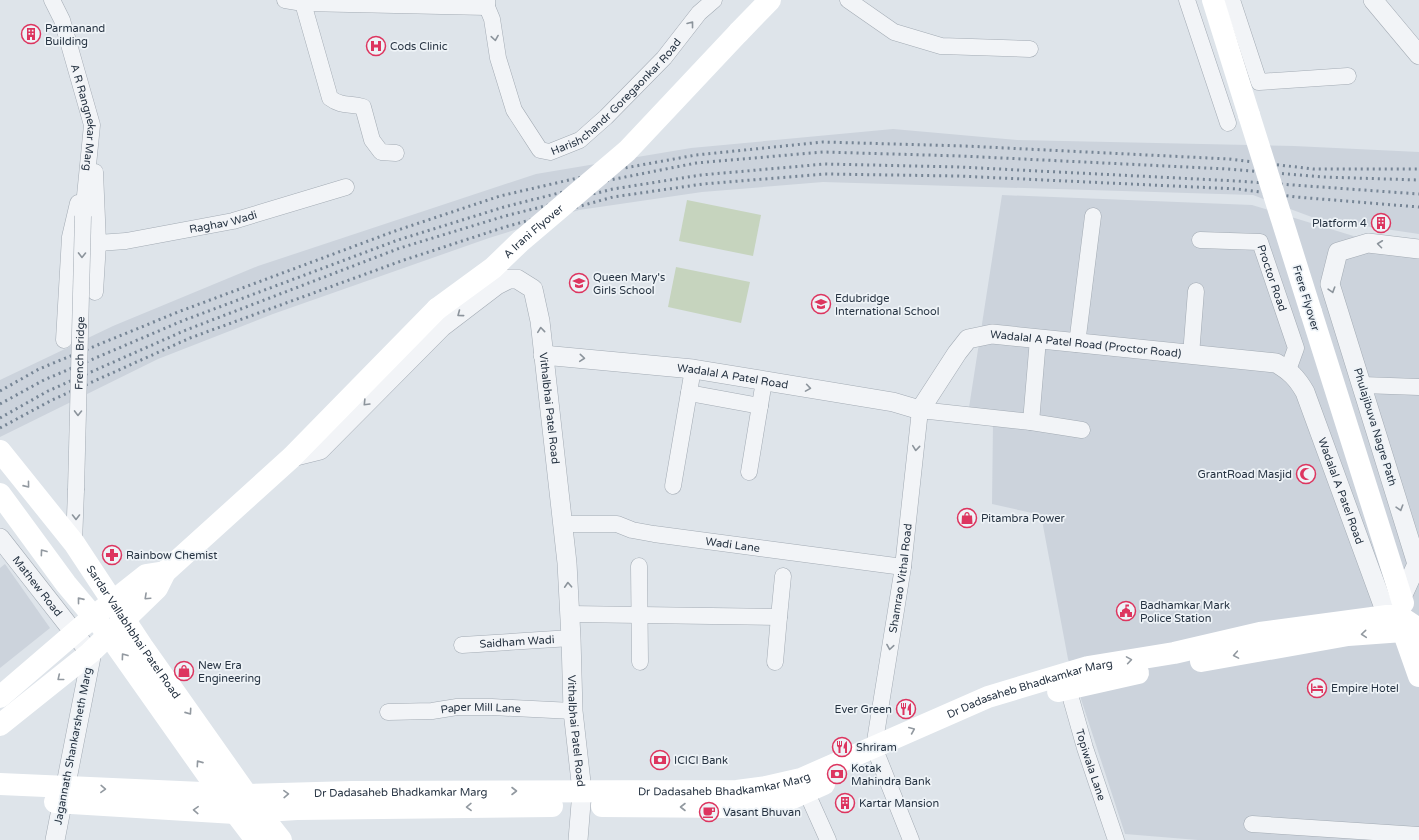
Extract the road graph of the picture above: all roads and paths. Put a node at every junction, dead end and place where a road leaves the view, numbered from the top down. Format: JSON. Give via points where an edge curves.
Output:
{"nodes":[{"id":1,"x":52,"y":0,"type":"edge"},
{"id":2,"x":285,"y":0,"type":"edge"},
{"id":3,"x":714,"y":0,"type":"edge"},
{"id":4,"x":770,"y":0,"type":"edge"},
{"id":5,"x":848,"y":0,"type":"edge"},
{"id":6,"x":1187,"y":0,"type":"edge"},
{"id":7,"x":1213,"y":0,"type":"edge"},
{"id":8,"x":1232,"y":0,"type":"edge"},
{"id":9,"x":1373,"y":0,"type":"edge"},
{"id":10,"x":303,"y":3,"type":"junction"},
{"id":11,"x":487,"y":3,"type":"edge"},
{"id":12,"x":1030,"y":49,"type":"dead end"},
{"id":13,"x":1419,"y":54,"type":"edge"},
{"id":14,"x":1348,"y":76,"type":"dead end"},
{"id":15,"x":1228,"y":123,"type":"dead end"},
{"id":16,"x":92,"y":125,"type":"junction"},
{"id":17,"x":396,"y":153,"type":"dead end"},
{"id":18,"x":90,"y":156,"type":"junction"},
{"id":19,"x":346,"y":187,"type":"dead end"},
{"id":20,"x":83,"y":216,"type":"joint"},
{"id":21,"x":1093,"y":216,"type":"dead end"},
{"id":22,"x":1200,"y":240,"type":"dead end"},
{"id":23,"x":98,"y":243,"type":"junction"},
{"id":24,"x":1419,"y":249,"type":"edge"},
{"id":25,"x":1196,"y":291,"type":"dead end"},
{"id":26,"x":95,"y":292,"type":"dead end"},
{"id":27,"x":1038,"y":339,"type":"junction"},
{"id":28,"x":64,"y":340,"type":"dead end"},
{"id":29,"x":1077,"y":344,"type":"junction"},
{"id":30,"x":543,"y":355,"type":"junction"},
{"id":31,"x":1191,"y":355,"type":"junction"},
{"id":32,"x":693,"y":369,"type":"junction"},
{"id":33,"x":1288,"y":370,"type":"junction"},
{"id":34,"x":764,"y":381,"type":"junction"},
{"id":35,"x":1362,"y":385,"type":"junction"},
{"id":36,"x":1419,"y":387,"type":"edge"},
{"id":37,"x":689,"y":393,"type":"junction"},
{"id":38,"x":760,"y":406,"type":"junction"},
{"id":39,"x":920,"y":410,"type":"junction"},
{"id":40,"x":1031,"y":422,"type":"junction"},
{"id":41,"x":1082,"y":430,"type":"dead end"},
{"id":42,"x":2,"y":453,"type":"edge"},
{"id":43,"x":292,"y":457,"type":"junction"},
{"id":44,"x":749,"y":472,"type":"dead end"},
{"id":45,"x":673,"y":486,"type":"dead end"},
{"id":46,"x":0,"y":494,"type":"edge"},
{"id":47,"x":563,"y":524,"type":"junction"},
{"id":48,"x":0,"y":538,"type":"edge"},
{"id":49,"x":74,"y":543,"type":"junction"},
{"id":50,"x":640,"y":566,"type":"dead end"},
{"id":51,"x":903,"y":567,"type":"junction"},
{"id":52,"x":783,"y":576,"type":"dead end"},
{"id":53,"x":119,"y":610,"type":"junction"},
{"id":54,"x":570,"y":614,"type":"junction"},
{"id":55,"x":640,"y":616,"type":"junction"},
{"id":56,"x":93,"y":617,"type":"junction"},
{"id":57,"x":779,"y":617,"type":"junction"},
{"id":58,"x":1405,"y":617,"type":"edge"},
{"id":59,"x":75,"y":634,"type":"junction"},
{"id":60,"x":108,"y":634,"type":"junction"},
{"id":61,"x":571,"y":638,"type":"junction"},
{"id":62,"x":462,"y":645,"type":"dead end"},
{"id":63,"x":90,"y":653,"type":"junction"},
{"id":64,"x":640,"y":662,"type":"dead end"},
{"id":65,"x":775,"y":662,"type":"dead end"},
{"id":66,"x":1419,"y":676,"type":"edge"},
{"id":67,"x":1068,"y":688,"type":"junction"},
{"id":68,"x":0,"y":697,"type":"edge"},
{"id":69,"x":573,"y":711,"type":"junction"},
{"id":70,"x":388,"y":712,"type":"dead end"},
{"id":71,"x":0,"y":725,"type":"edge"},
{"id":72,"x":937,"y":727,"type":"junction"},
{"id":73,"x":877,"y":754,"type":"junction"},
{"id":74,"x":3,"y":791,"type":"edge"},
{"id":75,"x":806,"y":791,"type":"junction"},
{"id":76,"x":222,"y":794,"type":"junction"},
{"id":77,"x":63,"y":795,"type":"junction"},
{"id":78,"x":581,"y":799,"type":"junction"},
{"id":79,"x":152,"y":800,"type":"junction"},
{"id":80,"x":247,"y":807,"type":"junction"},
{"id":81,"x":297,"y":809,"type":"junction"},
{"id":82,"x":1252,"y":824,"type":"dead end"},
{"id":83,"x":1419,"y":835,"type":"edge"},
{"id":84,"x":55,"y":840,"type":"edge"},
{"id":85,"x":256,"y":840,"type":"edge"},
{"id":86,"x":281,"y":840,"type":"edge"},
{"id":87,"x":284,"y":840,"type":"edge"},
{"id":88,"x":578,"y":840,"type":"edge"},
{"id":89,"x":828,"y":840,"type":"edge"},
{"id":90,"x":911,"y":840,"type":"edge"},
{"id":91,"x":1116,"y":840,"type":"edge"}],
"edges":[{"from":1,"to":16,"type":"street","name":"A R Rangnekar Marg","via":[[62,20]]},
{"from":2,"to":10,"type":"street"},
{"from":11,"to":3,"type":"street","name":"Harishchandr Goregaonkar Road","one_way":true,"via":[[498,58],[514,110],[540,150],[550,152],[580,140],[606,116],[664,58],[699,13]]},
{"from":4,"to":43,"type":"main road","name":"A Irani Flyover","bridge":true,"via":[[627,150],[493,268],[437,309]]},
{"from":5,"to":12,"type":"street","via":[[894,32],[941,46]]},
{"from":6,"to":15,"type":"street"},
{"from":7,"to":58,"type":"main road","name":"Frere Flyover","bridge":true},
{"from":8,"to":14,"type":"street","via":[[1259,82]]},
{"from":9,"to":13,"type":"street"},
{"from":10,"to":11,"type":"street"},
{"from":10,"to":17,"type":"street","via":[[330,98],[338,104],[363,107],[372,140],[381,152]]},
{"from":16,"to":18,"type":"street","name":"A R Rangnekar Marg"},
{"from":16,"to":23,"type":"street"},
{"from":18,"to":20,"type":"street","name":"A R Rangnekar Marg"},
{"from":18,"to":28,"type":"street","via":[[70,237]]},
{"from":19,"to":23,"type":"street","name":"Raghav Wadi","via":[[233,221],[126,241]]},
{"from":20,"to":49,"type":"street","name":"French Bridge","one_way":true,"bridge":true},
{"from":21,"to":29,"type":"street"},
{"from":22,"to":33,"type":"street","name":"Proctor Road","via":[[1260,242],[1296,348]]},
{"from":23,"to":26,"type":"street"},
{"from":24,"to":35,"type":"street","name":"Phulajibuva Nagre Path","one_way":true,"via":[[1368,243],[1338,252],[1330,284]]},
{"from":25,"to":31,"type":"street"},
{"from":27,"to":29,"type":"street","name":"Wadalal A Patel Road (Proctor Road)"},
{"from":27,"to":39,"type":"street","name":"Wadalal A Patel Road (Proctor Road)","via":[[992,334],[968,339],[956,353]]},
{"from":27,"to":40,"type":"street"},
{"from":29,"to":31,"type":"street","name":"Wadalal A Patel Road (Proctor Road)"},
{"from":30,"to":32,"type":"street","name":"Wadalal A Patel Road","one_way":true},
{"from":30,"to":43,"type":"street","name":"Vithalbhai Patel Road","one_way":true,"via":[[540,321],[533,289],[517,279],[509,279],[497,285],[442,327],[320,450]]},
{"from":30,"to":47,"type":"street","name":"Vithalbhai Patel Road"},
{"from":31,"to":33,"type":"street","name":"Wadalal A Patel Road (Proctor Road)","via":[[1276,363]]},
{"from":32,"to":34,"type":"street","name":"Wadalal A Patel Road"},
{"from":32,"to":37,"type":"street"},
{"from":33,"to":58,"type":"street","name":"Wadalal A Patel Road","via":[[1298,379],[1305,392]]},
{"from":34,"to":38,"type":"street"},
{"from":34,"to":39,"type":"street","name":"Wadalal A Patel Road","one_way":true,"via":[[893,402]]},
{"from":35,"to":36,"type":"street"},
{"from":35,"to":58,"type":"street","name":"Phulajibuva Nagre Path","one_way":true,"via":[[1417,564]]},
{"from":37,"to":38,"type":"street"},
{"from":37,"to":45,"type":"street"},
{"from":38,"to":44,"type":"street"},
{"from":39,"to":40,"type":"street"},
{"from":39,"to":51,"type":"street","name":"Shamrao Vithal Road","one_way":true},
{"from":40,"to":41,"type":"street"},
{"from":42,"to":49,"type":"main road","name":"Sardar Vallabhbhai Patel Road","one_way":true},
{"from":43,"to":53,"type":"main road","name":"A Irani Flyover","via":[[165,572],[157,588]]},
{"from":56,"to":46,"type":"main road","name":"Sardar Vallabhbhai Patel Road","one_way":true},
{"from":47,"to":51,"type":"street","name":"Wadi Lane","via":[[617,524],[654,534]]},
{"from":54,"to":47,"type":"street","name":"Vithalbhai Patel Road","one_way":true},
{"from":48,"to":59,"type":"street","name":"Mathew Road"},
{"from":49,"to":53,"type":"main road","name":"Sardar Vallabhbhai Patel Road"},
{"from":50,"to":55,"type":"street"},
{"from":51,"to":73,"type":"street","name":"Shamrao Vithal Road","one_way":true},
{"from":52,"to":57,"type":"street"},
{"from":53,"to":56,"type":"main road"},
{"from":53,"to":60,"type":"main road"},
{"from":53,"to":80,"type":"main road","name":"Sardar Vallabhbhai Patel Road","one_way":true},
{"from":54,"to":55,"type":"street"},
{"from":54,"to":61,"type":"street","name":"Vithalbhai Patel Road"},
{"from":55,"to":57,"type":"street"},
{"from":55,"to":64,"type":"street"},
{"from":56,"to":59,"type":"main road"},
{"from":56,"to":60,"type":"main road","name":"Sardar Vallabhbhai Patel Road"},
{"from":57,"to":65,"type":"street"},
{"from":58,"to":66,"type":"main road","name":"Frere Flyover"},
{"from":58,"to":67,"type":"main road","name":"Dr Dadasaheb Bhadkamkar Marg","one_way":true,"via":[[1348,635],[1176,665]]},
{"from":72,"to":58,"type":"main road","name":"Dr Dadasaheb Bhadkamkar Marg","one_way":true,"via":[[988,697],[1088,667],[1174,653],[1260,633]]},
{"from":59,"to":63,"type":"street","name":"Jagannath Shankarsheth Marg"},
{"from":59,"to":68,"type":"main road"},
{"from":60,"to":63,"type":"main road"},
{"from":76,"to":60,"type":"main road","name":"Sardar Vallabhbhai Patel Road","one_way":true},
{"from":61,"to":62,"type":"street","name":"Saidham Wadi"},
{"from":61,"to":69,"type":"street","name":"Vithalbhai Patel Road"},
{"from":63,"to":71,"type":"main road","one_way":true},
{"from":63,"to":77,"type":"street","name":"Jagannath Shankarsheth Marg","via":[[90,665]]},
{"from":67,"to":72,"type":"main road","name":"Dr Dadasaheb Bhadkamkar Marg"},
{"from":67,"to":91,"type":"street","name":"Topiwala Lane"},
{"from":69,"to":70,"type":"street","name":"Paper Mill Lane","via":[[457,707],[432,711]]},
{"from":69,"to":78,"type":"street","name":"Vithalbhai Patel Road"},
{"from":72,"to":73,"type":"main road","name":"Dr Dadasaheb Bhadkamkar Marg"},
{"from":73,"to":75,"type":"main road","name":"Dr Dadasaheb Bhadkamkar Marg"},
{"from":73,"to":78,"type":"main road","name":"Dr Dadasaheb Bhadkamkar Marg","via":[[801,779],[766,787],[737,791]]},
{"from":73,"to":90,"type":"street"},
{"from":74,"to":77,"type":"main road","name":"Dr Dadasaheb Bhadkamkar Marg"},
{"from":75,"to":78,"type":"main road","name":"Dr Dadasaheb Bhadkamkar Marg","one_way":true,"via":[[786,801],[737,807]]},
{"from":75,"to":89,"type":"street"},
{"from":76,"to":79,"type":"main road","name":"Dr Dadasaheb Bhadkamkar Marg"},
{"from":76,"to":80,"type":"main road","name":"Dr Dadasaheb Bhadkamkar Marg"},
{"from":77,"to":79,"type":"main road","name":"Dr Dadasaheb Bhadkamkar Marg"},
{"from":77,"to":84,"type":"street","name":"Jagannath Shankarsheth Marg"},
{"from":80,"to":78,"type":"main road","name":"Dr Dadasaheb Bhadkamkar Marg","one_way":true,"via":[[352,792]]},
{"from":78,"to":81,"type":"main road","name":"Dr Dadasaheb Bhadkamkar Marg","one_way":true},
{"from":78,"to":88,"type":"street","name":"Vithalbhai Patel Road"},
{"from":80,"to":79,"type":"main road","name":"Dr Dadasaheb Bhadkamkar Marg","one_way":true},
{"from":80,"to":81,"type":"main road","name":"Dr Dadasaheb Bhadkamkar Marg"},
{"from":80,"to":85,"type":"main road","name":"Sardar Vallabhbhai Patel Road"},
{"from":80,"to":86,"type":"main road"},
{"from":81,"to":87,"type":"main road","via":[[285,828]]},
{"from":82,"to":83,"type":"street"}]}
